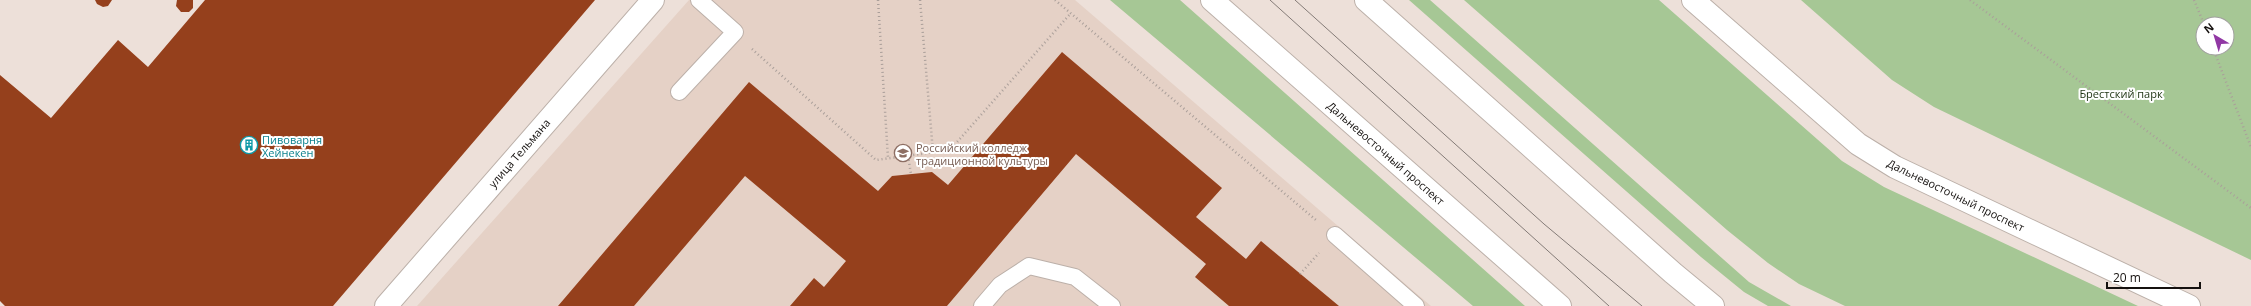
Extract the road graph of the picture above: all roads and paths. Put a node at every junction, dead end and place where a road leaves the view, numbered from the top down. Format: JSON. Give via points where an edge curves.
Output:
{"nodes":[{"id":1,"x":653,"y":0,"type":"edge"},
{"id":2,"x":699,"y":0,"type":"edge"},
{"id":3,"x":878,"y":0,"type":"edge"},
{"id":4,"x":920,"y":0,"type":"edge"},
{"id":5,"x":1055,"y":0,"type":"edge"},
{"id":6,"x":1212,"y":0,"type":"edge"},
{"id":7,"x":1366,"y":0,"type":"edge"},
{"id":8,"x":1693,"y":0,"type":"edge"},
{"id":9,"x":1970,"y":0,"type":"edge"},
{"id":10,"x":2194,"y":0,"type":"edge"},
{"id":11,"x":1071,"y":13,"type":"junction"},
{"id":12,"x":2201,"y":16,"type":"edge"},
{"id":13,"x":735,"y":32,"type":"junction"},
{"id":14,"x":2216,"y":56,"type":"edge"},
{"id":15,"x":679,"y":92,"type":"dead end"},
{"id":16,"x":2251,"y":147,"type":"edge"},
{"id":17,"x":933,"y":152,"type":"junction"},
{"id":18,"x":908,"y":156,"type":"junction"},
{"id":19,"x":888,"y":158,"type":"junction"},
{"id":20,"x":911,"y":174,"type":"dead end"},
{"id":21,"x":2251,"y":208,"type":"edge"},
{"id":22,"x":1335,"y":235,"type":"junction"},
{"id":23,"x":1300,"y":274,"type":"dead end"},
{"id":24,"x":386,"y":306,"type":"edge"},
{"id":25,"x":982,"y":306,"type":"edge"},
{"id":26,"x":1112,"y":306,"type":"edge"},
{"id":27,"x":1416,"y":306,"type":"edge"},
{"id":28,"x":1560,"y":306,"type":"edge"},
{"id":29,"x":1713,"y":306,"type":"edge"},
{"id":30,"x":2189,"y":306,"type":"edge"}],
"edges":[{"from":1,"to":24,"type":"street","name":"улица Тельмана"},
{"from":2,"to":13,"type":"lane"},
{"from":3,"to":19,"type":"path"},
{"from":4,"to":17,"type":"path"},
{"from":5,"to":11,"type":"path"},
{"from":6,"to":28,"type":"street","name":"Дальневосточный проспект"},
{"from":7,"to":29,"type":"street","via":[[1673,274]]},
{"from":8,"to":30,"type":"street","name":"Дальневосточный проспект","via":[[1858,144],[1895,167]]},
{"from":9,"to":21,"type":"path"},
{"from":10,"to":12,"type":"path"},
{"from":11,"to":17,"type":"path","via":[[950,150]]},
{"from":11,"to":22,"type":"path"},
{"from":13,"to":15,"type":"lane"},
{"from":13,"to":19,"type":"path","via":[[876,160]]},
{"from":14,"to":16,"type":"path"},
{"from":17,"to":18,"type":"path"},
{"from":18,"to":19,"type":"path"},
{"from":18,"to":20,"type":"path"},
{"from":22,"to":23,"type":"path"},
{"from":22,"to":27,"type":"lane"},
{"from":25,"to":26,"type":"lane","via":[[1000,285],[1029,266],[1075,277]]}]}
